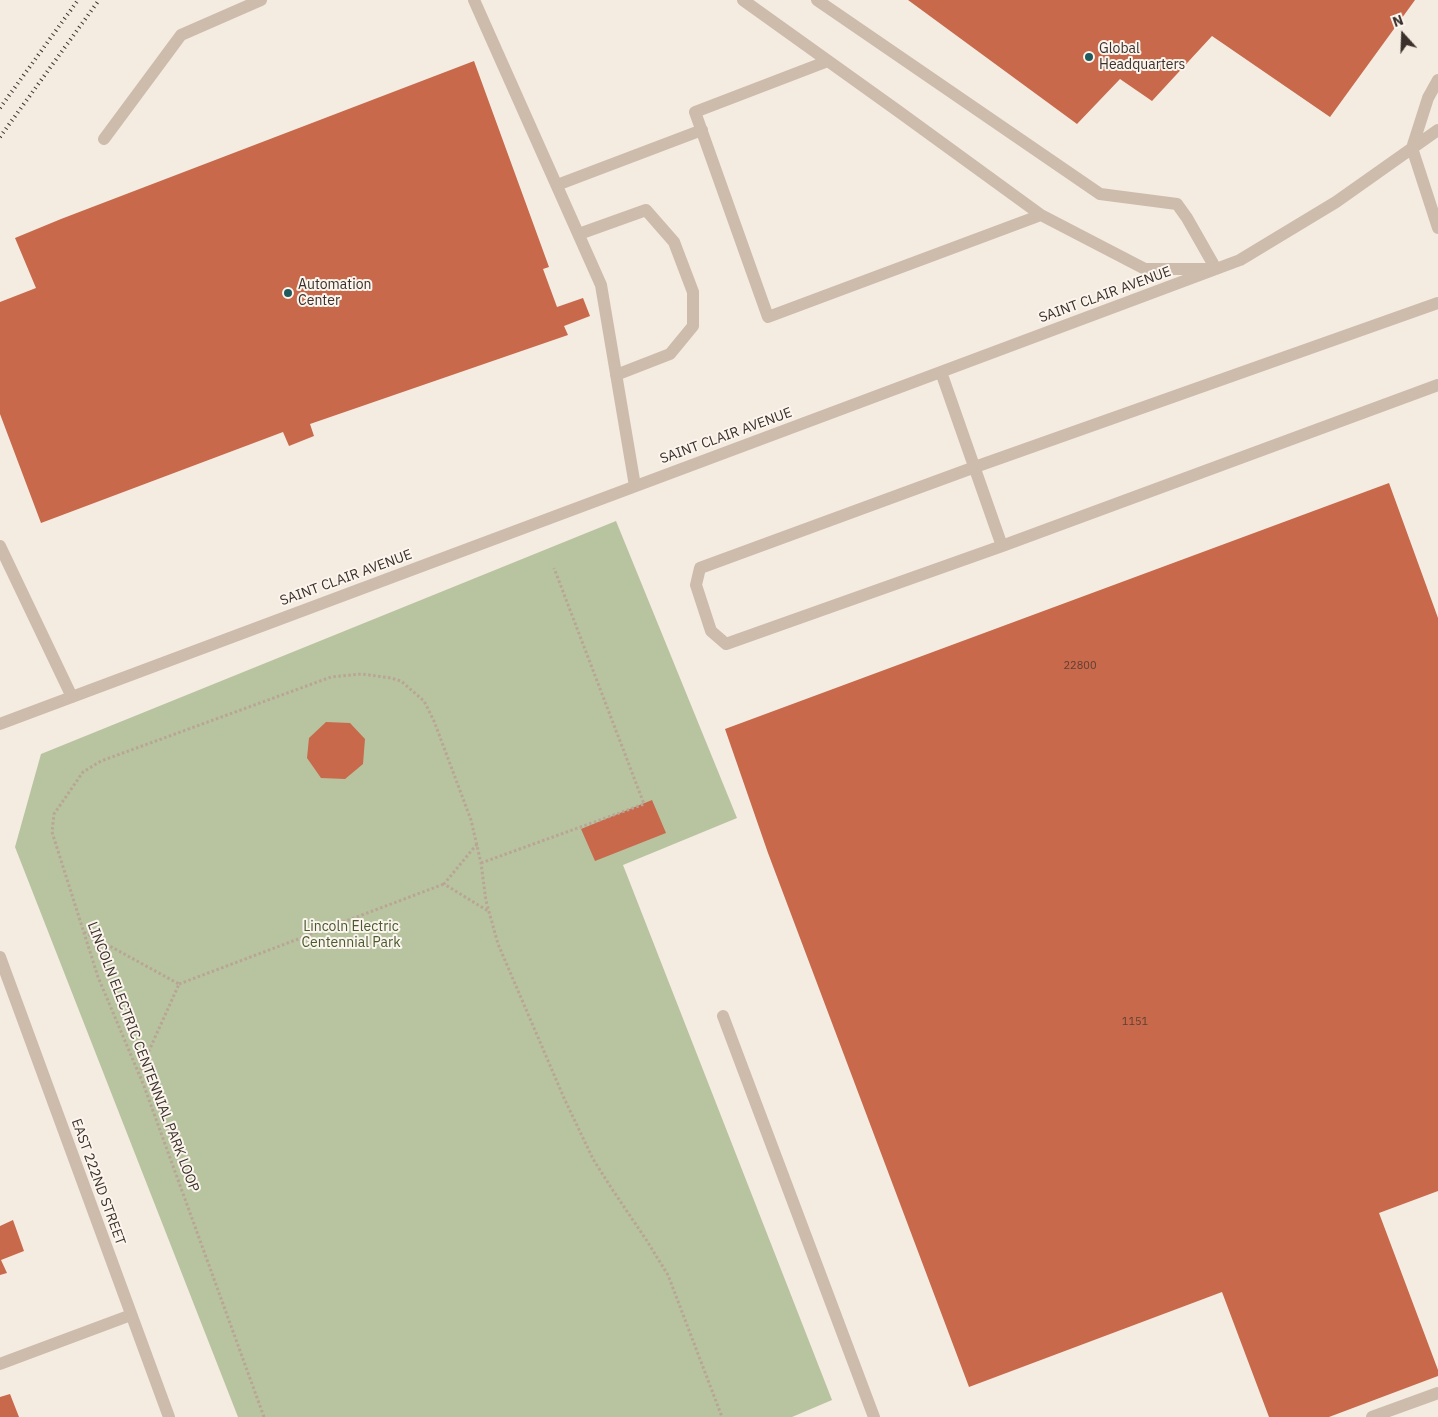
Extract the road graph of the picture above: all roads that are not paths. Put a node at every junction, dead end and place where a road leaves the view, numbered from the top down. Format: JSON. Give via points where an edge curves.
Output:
{"nodes":[{"id":1,"x":261,"y":0,"type":"edge"},
{"id":2,"x":474,"y":0,"type":"edge"},
{"id":3,"x":743,"y":0,"type":"edge"},
{"id":4,"x":817,"y":0,"type":"edge"},
{"id":5,"x":828,"y":62,"type":"junction"},
{"id":6,"x":1438,"y":80,"type":"edge"},
{"id":7,"x":702,"y":130,"type":"junction"},
{"id":8,"x":1438,"y":130,"type":"edge"},
{"id":9,"x":104,"y":139,"type":"dead end"},
{"id":10,"x":1412,"y":148,"type":"junction"},
{"id":11,"x":557,"y":185,"type":"junction"},
{"id":12,"x":1041,"y":215,"type":"junction"},
{"id":13,"x":1438,"y":228,"type":"edge"},
{"id":14,"x":579,"y":234,"type":"junction"},
{"id":15,"x":1216,"y":269,"type":"junction"},
{"id":16,"x":1438,"y":303,"type":"edge"},
{"id":17,"x":941,"y":372,"type":"junction"},
{"id":18,"x":616,"y":375,"type":"junction"},
{"id":19,"x":1438,"y":385,"type":"edge"},
{"id":20,"x":975,"y":467,"type":"junction"},
{"id":21,"x":635,"y":486,"type":"junction"},
{"id":22,"x":0,"y":546,"type":"edge"},
{"id":23,"x":1002,"y":546,"type":"junction"},
{"id":24,"x":72,"y":697,"type":"junction"},
{"id":25,"x":0,"y":724,"type":"edge"},
{"id":26,"x":0,"y":957,"type":"edge"},
{"id":27,"x":722,"y":1016,"type":"dead end"},
{"id":28,"x":131,"y":1315,"type":"junction"},
{"id":29,"x":0,"y":1364,"type":"edge"},
{"id":30,"x":1438,"y":1393,"type":"edge"},
{"id":31,"x":169,"y":1417,"type":"edge"},
{"id":32,"x":874,"y":1417,"type":"edge"},
{"id":33,"x":1372,"y":1417,"type":"edge"}],
"edges":[{"from":1,"to":9,"type":"street","via":[[181,35]]},
{"from":2,"to":11,"type":"street"},
{"from":3,"to":5,"type":"street"},
{"from":4,"to":15,"type":"street","via":[[1100,194],[1177,204]]},
{"from":5,"to":7,"type":"street","via":[[696,112]]},
{"from":5,"to":12,"type":"street"},
{"from":6,"to":10,"type":"street","via":[[1428,98]]},
{"from":7,"to":11,"type":"street"},
{"from":7,"to":12,"type":"street","via":[[768,317]]},
{"from":8,"to":10,"type":"street","name":"SAINT CLAIR AVENUE"},
{"from":10,"to":13,"type":"street"},
{"from":10,"to":15,"type":"street","name":"SAINT CLAIR AVENUE","via":[[1328,207],[1240,260]]},
{"from":11,"to":14,"type":"street"},
{"from":12,"to":15,"type":"street","via":[[1145,268]]},
{"from":14,"to":18,"type":"street","via":[[601,285]]},
{"from":14,"to":18,"type":"street","via":[[646,210],[674,242],[693,292],[693,326],[670,354]]},
{"from":15,"to":17,"type":"street","name":"SAINT CLAIR AVENUE"},
{"from":16,"to":20,"type":"street"},
{"from":17,"to":20,"type":"street"},
{"from":17,"to":21,"type":"street","name":"SAINT CLAIR AVENUE"},
{"from":18,"to":21,"type":"street"},
{"from":19,"to":23,"type":"street"},
{"from":20,"to":23,"type":"street"},
{"from":20,"to":23,"type":"street","via":[[700,568],[696,585],[711,630],[726,644]]},
{"from":21,"to":24,"type":"street","name":"SAINT CLAIR AVENUE"},
{"from":22,"to":24,"type":"street"},
{"from":24,"to":25,"type":"street","name":"SAINT CLAIR AVENUE"},
{"from":26,"to":28,"type":"street","name":"EAST 222ND STREET"},
{"from":27,"to":32,"type":"street"},
{"from":28,"to":29,"type":"street"},
{"from":28,"to":31,"type":"street","name":"EAST 222ND STREET"},
{"from":30,"to":33,"type":"street"}]}
